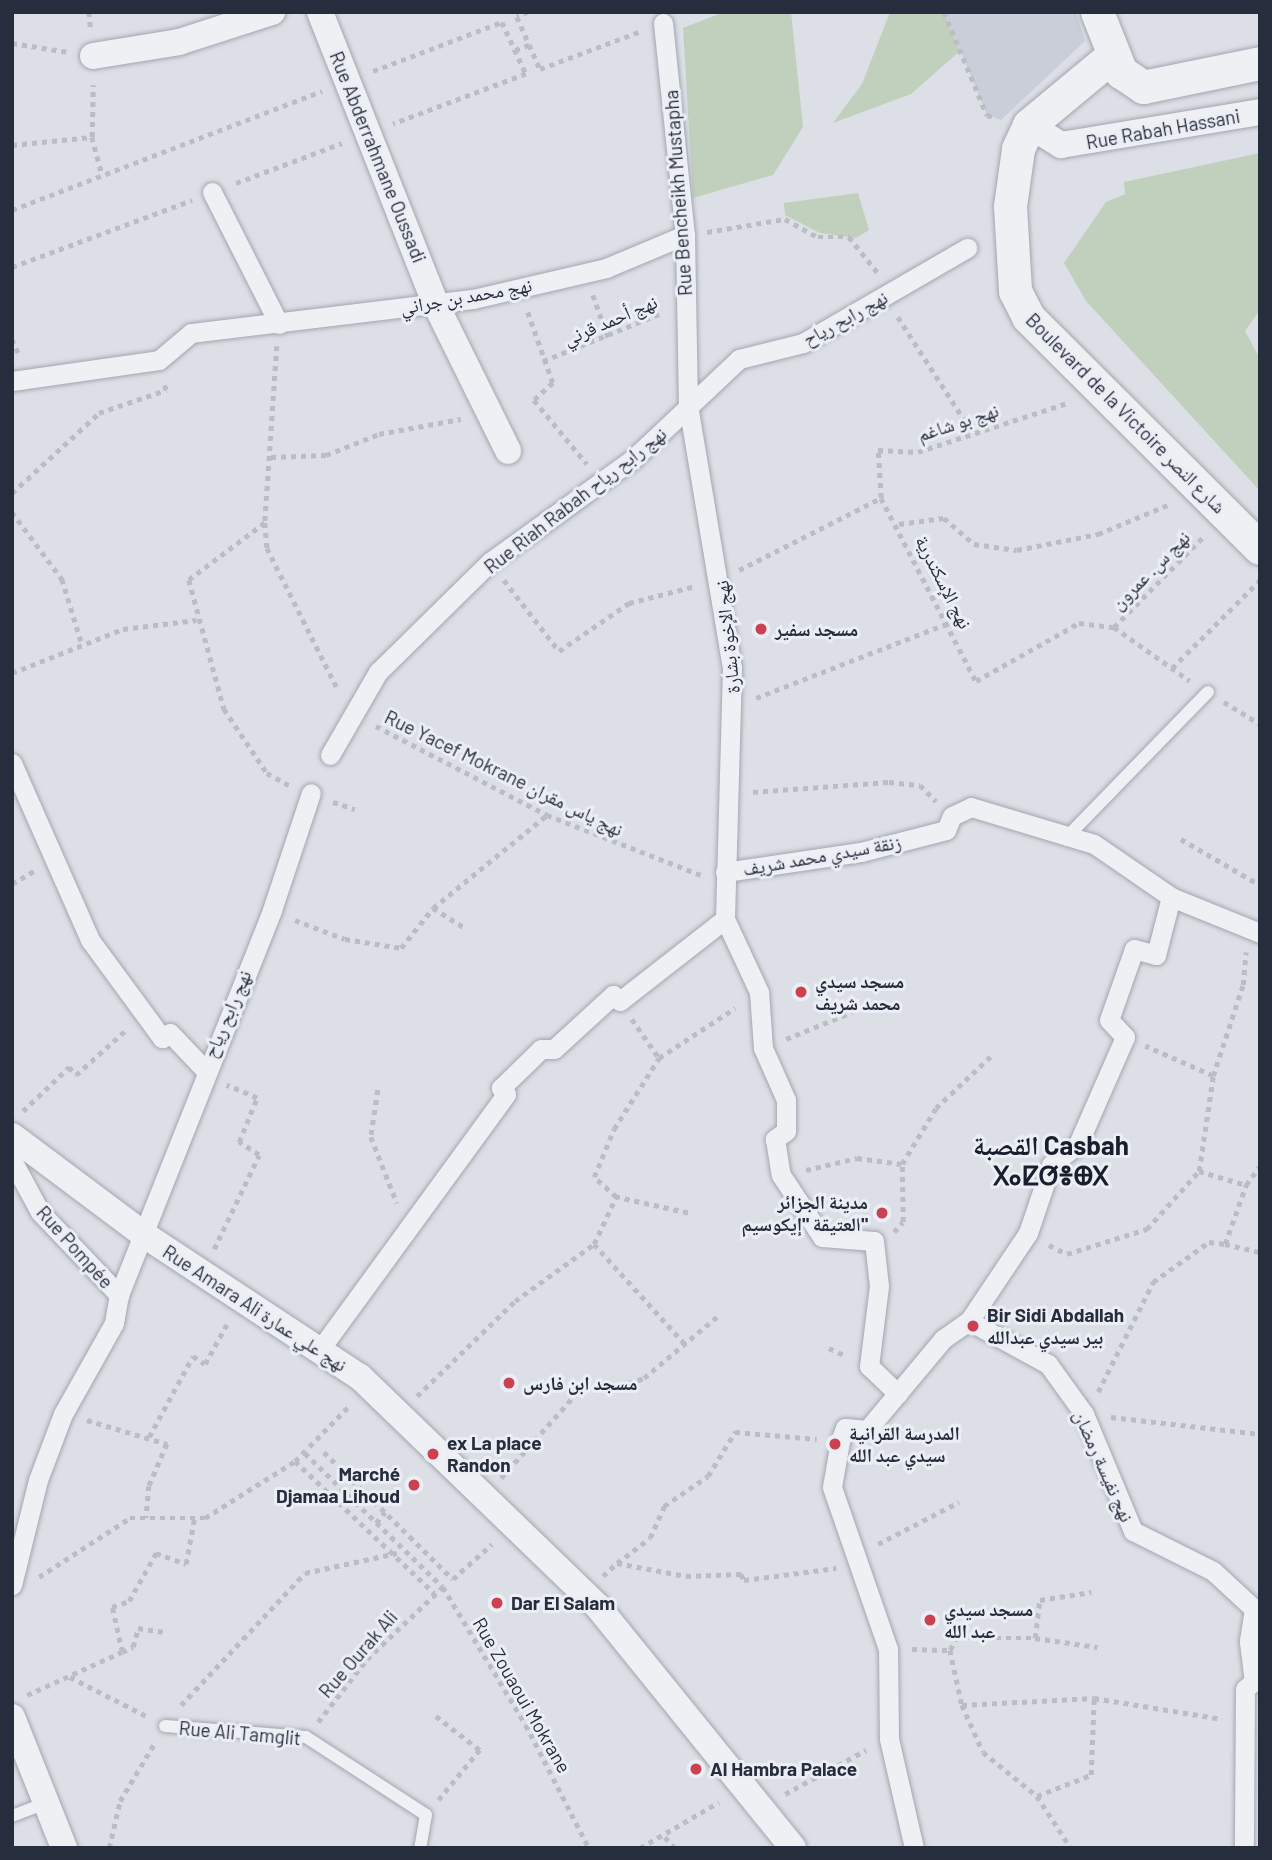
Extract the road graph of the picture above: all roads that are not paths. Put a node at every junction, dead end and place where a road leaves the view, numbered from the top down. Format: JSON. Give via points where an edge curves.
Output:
{"nodes":[{"id":1,"x":272,"y":12,"type":"edge"},
{"id":2,"x":320,"y":12,"type":"edge"},
{"id":3,"x":1097,"y":12,"type":"edge"},
{"id":4,"x":663,"y":23,"type":"road end"},
{"id":5,"x":93,"y":56,"type":"road end"},
{"id":6,"x":1112,"y":56,"type":"junction"},
{"id":7,"x":1260,"y":63,"type":"edge"},
{"id":8,"x":1260,"y":112,"type":"edge"},
{"id":9,"x":1029,"y":125,"type":"junction"},
{"id":10,"x":212,"y":192,"type":"dead end"},
{"id":11,"x":685,"y":235,"type":"junction"},
{"id":12,"x":967,"y":248,"type":"dead end"},
{"id":13,"x":435,"y":303,"type":"junction"},
{"id":14,"x":279,"y":324,"type":"junction"},
{"id":15,"x":12,"y":381,"type":"edge"},
{"id":16,"x":688,"y":405,"type":"junction"},
{"id":17,"x":508,"y":451,"type":"dead end"},
{"id":18,"x":1260,"y":548,"type":"edge"},
{"id":19,"x":1208,"y":692,"type":"road end"},
{"id":20,"x":330,"y":755,"type":"dead end"},
{"id":21,"x":12,"y":763,"type":"edge"},
{"id":22,"x":311,"y":793,"type":"road end"},
{"id":23,"x":1065,"y":839,"type":"junction"},
{"id":24,"x":726,"y":877,"type":"junction"},
{"id":25,"x":1171,"y":897,"type":"junction"},
{"id":26,"x":726,"y":919,"type":"junction"},
{"id":27,"x":1254,"y":933,"type":"edge"},
{"id":28,"x":203,"y":1071,"type":"junction"},
{"id":29,"x":12,"y":1136,"type":"edge"},
{"id":30,"x":12,"y":1160,"type":"edge"},
{"id":31,"x":143,"y":1234,"type":"junction"},
{"id":32,"x":118,"y":1295,"type":"junction"},
{"id":33,"x":969,"y":1321,"type":"junction"},
{"id":34,"x":321,"y":1348,"type":"junction"},
{"id":35,"x":898,"y":1394,"type":"junction"},
{"id":36,"x":12,"y":1585,"type":"edge"},
{"id":37,"x":1252,"y":1687,"type":"edge"},
{"id":38,"x":12,"y":1717,"type":"edge"},
{"id":39,"x":165,"y":1726,"type":"road end"},
{"id":40,"x":46,"y":1803,"type":"junction"},
{"id":41,"x":12,"y":1816,"type":"edge"},
{"id":42,"x":64,"y":1848,"type":"edge"},
{"id":43,"x":420,"y":1848,"type":"edge"},
{"id":44,"x":793,"y":1848,"type":"edge"},
{"id":45,"x":914,"y":1848,"type":"edge"},
{"id":46,"x":1244,"y":1848,"type":"edge"}],
"edges":[{"from":1,"to":5,"type":"street","via":[[180,42]]},
{"from":2,"to":13,"type":"street","name":"Rue Abderrahmane Oussadi"},
{"from":3,"to":6,"type":"street"},
{"from":4,"to":11,"type":"street","name":"Rue Bencheikh Mustapha"},
{"from":6,"to":7,"type":"street","via":[[1129,81],[1155,88]]},
{"from":6,"to":9,"type":"street","name":"Boulevard de la Victoire شارع النصر"},
{"from":8,"to":9,"type":"street","name":"Rue Rabah Hassani","via":[[1061,145]]},
{"from":9,"to":18,"type":"street","name":"Boulevard de la Victoire شارع النصر","via":[[1018,149],[1010,206],[1015,291],[1028,317]]},
{"from":10,"to":14,"type":"street"},
{"from":11,"to":13,"type":"street","name":"نهج محمد بن جراني","via":[[586,273]]},
{"from":11,"to":16,"type":"street","name":"Rue Bencheikh Mustapha"},
{"from":12,"to":16,"type":"street","name":"نهج رابح رياح","via":[[803,343],[739,359]]},
{"from":13,"to":14,"type":"street","name":"نهج محمد بن جراني"},
{"from":13,"to":17,"type":"street","name":"Rue Abderrahmane Oussadi"},
{"from":14,"to":15,"type":"street","name":"نهج محمد بن جراني","via":[[191,333],[159,360]]},
{"from":16,"to":20,"type":"street","name":"Rue Riah Rabah نهج رابح رياح","via":[[633,459],[490,562],[378,672],[349,712]]},
{"from":16,"to":24,"type":"street","name":"نهج الإخوة بشارة","via":[[721,579],[734,706],[724,795]]},
{"from":19,"to":23,"type":"lane"},
{"from":21,"to":28,"type":"street","via":[[90,940],[143,1015]]},
{"from":22,"to":28,"type":"street","name":"نهج رابح رياح","via":[[272,910]]},
{"from":23,"to":24,"type":"street","name":"زنقة سيدي محمد شريف","via":[[971,807],[952,816],[946,830],[861,852]]},
{"from":23,"to":25,"type":"street","via":[[1094,844]]},
{"from":24,"to":26,"type":"street","name":"نهج الإخوة بشارة"},
{"from":25,"to":27,"type":"street"},
{"from":25,"to":33,"type":"street","via":[[1156,955],[1134,949],[1109,1020],[1125,1037],[1077,1144],[1051,1165],[1028,1233]]},
{"from":26,"to":34,"type":"street","via":[[620,1001],[613,995],[501,1087],[506,1094],[403,1228]]},
{"from":26,"to":35,"type":"street","via":[[759,992],[763,1048],[786,1100],[786,1131],[775,1139],[781,1175],[822,1237],[874,1241],[879,1286],[869,1366]]},
{"from":28,"to":31,"type":"street","name":"نهج رابح رياح"},
{"from":29,"to":31,"type":"street","name":"Rue Amara Ali نهج علي عمارة"},
{"from":30,"to":32,"type":"street","name":"Rue Pompée","via":[[40,1212]]},
{"from":31,"to":32,"type":"street","name":"نهج رابح رياح"},
{"from":31,"to":34,"type":"street","name":"Rue Amara Ali نهج علي عمارة"},
{"from":32,"to":36,"type":"street","name":"نهج رابح رياح","via":[[114,1323],[63,1414],[38,1480]]},
{"from":33,"to":35,"type":"street","via":[[943,1339]]},
{"from":33,"to":37,"type":"street","name":"نهج نفيسة رمضان","via":[[1040,1357],[1084,1414],[1133,1531],[1213,1571],[1254,1609],[1249,1642]]},
{"from":34,"to":44,"type":"street","name":"Rue Amara Ali نهج علي عمارة","via":[[369,1385],[584,1593]]},
{"from":35,"to":45,"type":"street","via":[[867,1430],[845,1428],[832,1487],[853,1562],[888,1649],[889,1739]]},
{"from":37,"to":46,"type":"street","name":"نهج نفيسة رمضان","via":[[1245,1723]]},
{"from":38,"to":40,"type":"street"},
{"from":39,"to":43,"type":"lane","name":"Rue Ali Tamglit","via":[[306,1737],[426,1815]]},
{"from":40,"to":41,"type":"lane"},
{"from":40,"to":42,"type":"street"}]}
